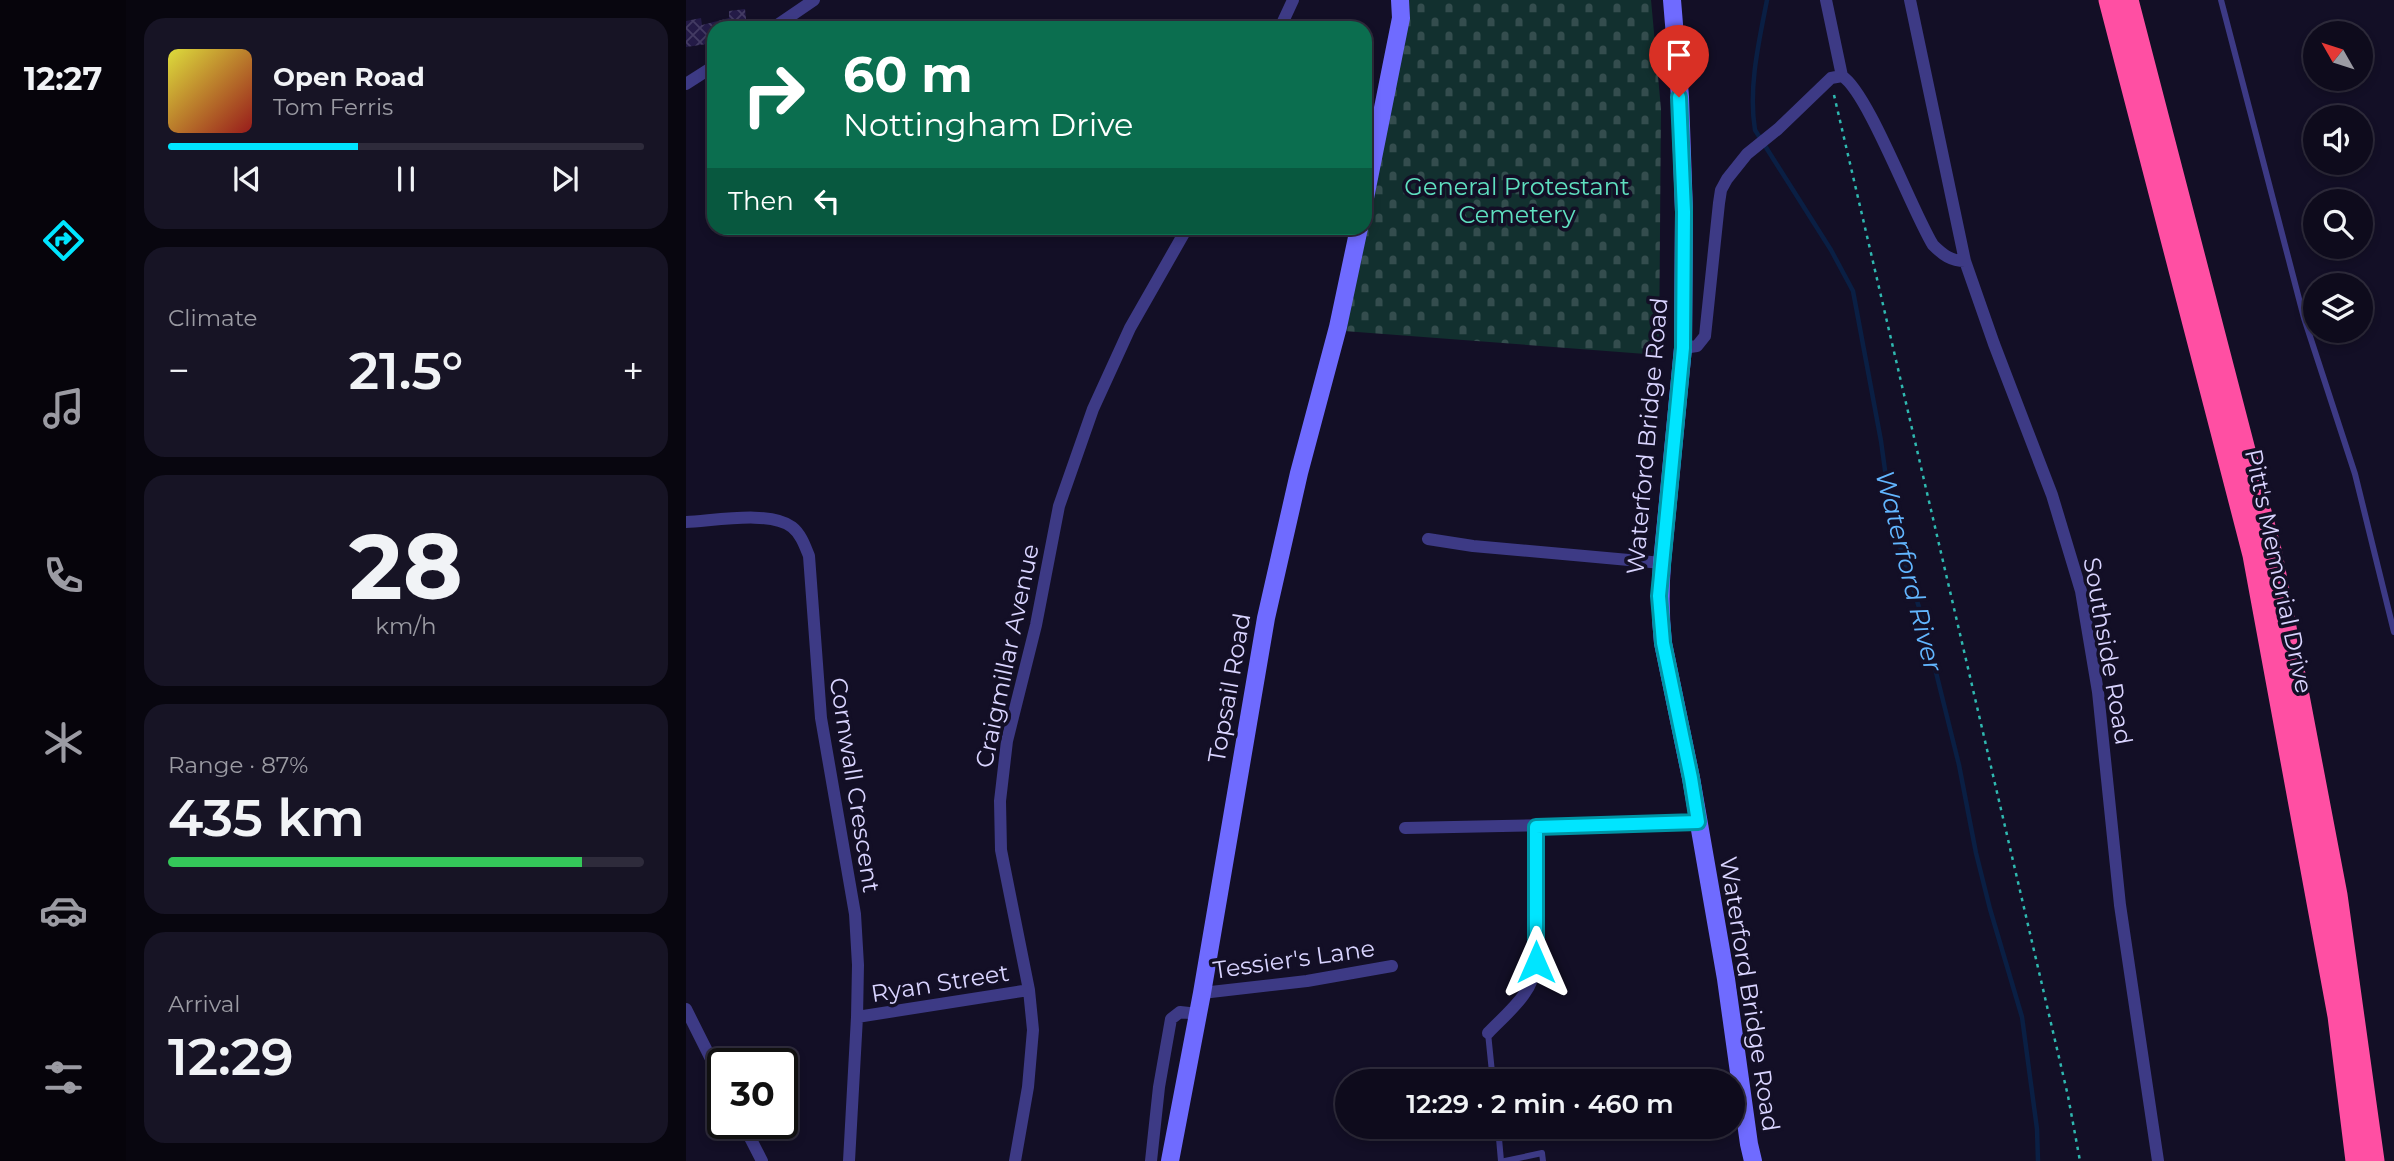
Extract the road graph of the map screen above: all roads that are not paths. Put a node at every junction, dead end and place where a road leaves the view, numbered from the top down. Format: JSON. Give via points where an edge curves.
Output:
{"nodes":[{"id":1,"x":814,"y":0,"type":"edge"},
{"id":2,"x":1293,"y":0,"type":"edge"},
{"id":3,"x":1400,"y":0,"type":"edge"},
{"id":4,"x":1672,"y":0,"type":"edge"},
{"id":5,"x":1826,"y":0,"type":"edge"},
{"id":6,"x":1910,"y":0,"type":"edge"},
{"id":7,"x":2109,"y":0,"type":"edge"},
{"id":8,"x":2128,"y":0,"type":"edge"},
{"id":9,"x":2221,"y":0,"type":"edge"},
{"id":10,"x":783,"y":21,"type":"edge"},
{"id":11,"x":1283,"y":21,"type":"edge"},
{"id":12,"x":707,"y":70,"type":"edge"},
{"id":13,"x":1842,"y":76,"type":"junction"},
{"id":14,"x":686,"y":84,"type":"edge"},
{"id":15,"x":1372,"y":163,"type":"edge"},
{"id":16,"x":1183,"y":235,"type":"edge"},
{"id":17,"x":1358,"y":235,"type":"edge"},
{"id":18,"x":1965,"y":261,"type":"junction"},
{"id":19,"x":1683,"y":348,"type":"junction"},
{"id":20,"x":686,"y":522,"type":"edge"},
{"id":21,"x":1428,"y":539,"type":"dead end"},
{"id":22,"x":1662,"y":563,"type":"junction"},
{"id":23,"x":2394,"y":632,"type":"edge"},
{"id":24,"x":1698,"y":822,"type":"junction"},
{"id":25,"x":1536,"y":827,"type":"junction"},
{"id":26,"x":1405,"y":828,"type":"dead end"},
{"id":27,"x":1392,"y":966,"type":"dead end"},
{"id":28,"x":1029,"y":990,"type":"junction"},
{"id":29,"x":1202,"y":993,"type":"junction"},
{"id":30,"x":686,"y":1009,"type":"edge"},
{"id":31,"x":1198,"y":1014,"type":"junction"},
{"id":32,"x":857,"y":1017,"type":"junction"},
{"id":33,"x":1488,"y":1033,"type":"joint"},
{"id":34,"x":707,"y":1051,"type":"edge"},
{"id":35,"x":1492,"y":1069,"type":"edge"},
{"id":36,"x":751,"y":1139,"type":"edge"},
{"id":37,"x":1500,"y":1139,"type":"edge"},
{"id":38,"x":762,"y":1161,"type":"edge"},
{"id":39,"x":849,"y":1161,"type":"edge"},
{"id":40,"x":1016,"y":1161,"type":"edge"},
{"id":41,"x":1150,"y":1161,"type":"edge"},
{"id":42,"x":1170,"y":1161,"type":"edge"},
{"id":43,"x":1503,"y":1161,"type":"edge"},
{"id":44,"x":1543,"y":1161,"type":"edge"},
{"id":45,"x":1753,"y":1161,"type":"edge"},
{"id":46,"x":2158,"y":1161,"type":"edge"},
{"id":47,"x":2356,"y":1161,"type":"edge"},
{"id":48,"x":2374,"y":1161,"type":"edge"}],
"edges":[{"from":1,"to":10,"type":"street"},
{"from":2,"to":11,"type":"street"},
{"from":3,"to":15,"type":"main road","via":[[1401,18]]},
{"from":4,"to":19,"type":"main road","name":"Waterford Bridge Road","via":[[1684,212]]},
{"from":5,"to":13,"type":"street"},
{"from":6,"to":18,"type":"street","name":"Southside Road"},
{"from":7,"to":47,"type":"highway","name":"Pitt's Memorial Drive","via":[[2253,555],[2338,1016]]},
{"from":8,"to":48,"type":"highway","name":"Pitt's Memorial Drive","via":[[2272,554],[2337,895]]},
{"from":9,"to":23,"type":"lane","via":[[2304,318],[2355,474]]},
{"from":12,"to":14,"type":"street"},
{"from":13,"to":18,"type":"street","via":[[1869,114],[1934,245],[1954,261]]},
{"from":13,"to":19,"type":"street","via":[[1831,78],[1747,154],[1721,190],[1705,336],[1697,346]]},
{"from":16,"to":28,"type":"street","name":"Craigmillar Avenue","via":[[1125,340],[1093,409],[1063,494],[1007,741],[999,801],[1001,850]]},
{"from":17,"to":29,"type":"main road","name":"Topsail Road","via":[[1266,618]]},
{"from":18,"to":46,"type":"street","name":"Southside Road","via":[[2052,495],[2081,591]]},
{"from":19,"to":22,"type":"main road","name":"Waterford Bridge Road"},
{"from":20,"to":32,"type":"street","name":"Cornwall Crescent","via":[[779,521],[793,528],[808,556],[821,718],[855,914]]},
{"from":21,"to":22,"type":"street"},
{"from":22,"to":24,"type":"main road","name":"Waterford Bridge Road","via":[[1663,643]]},
{"from":24,"to":25,"type":"street"},
{"from":24,"to":45,"type":"main road","name":"Waterford Bridge Road"},
{"from":25,"to":26,"type":"street"},
{"from":25,"to":33,"type":"street","via":[[1534,980]]},
{"from":27,"to":29,"type":"street","name":"Tessier's Lane"},
{"from":28,"to":32,"type":"street","name":"Ryan Street"},
{"from":28,"to":40,"type":"street","name":"Craigmillar Avenue","via":[[1033,1030]]},
{"from":29,"to":31,"type":"main road","name":"Topsail Road"},
{"from":30,"to":34,"type":"street"},
{"from":31,"to":41,"type":"street","via":[[1180,1012],[1171,1018]]},
{"from":31,"to":42,"type":"main road","name":"Topsail Road"},
{"from":32,"to":39,"type":"street","name":"Cornwall Crescent"},
{"from":33,"to":35,"type":"lane"},
{"from":36,"to":38,"type":"street"},
{"from":37,"to":43,"type":"lane"},
{"from":43,"to":44,"type":"lane","via":[[1542,1153]]}]}
